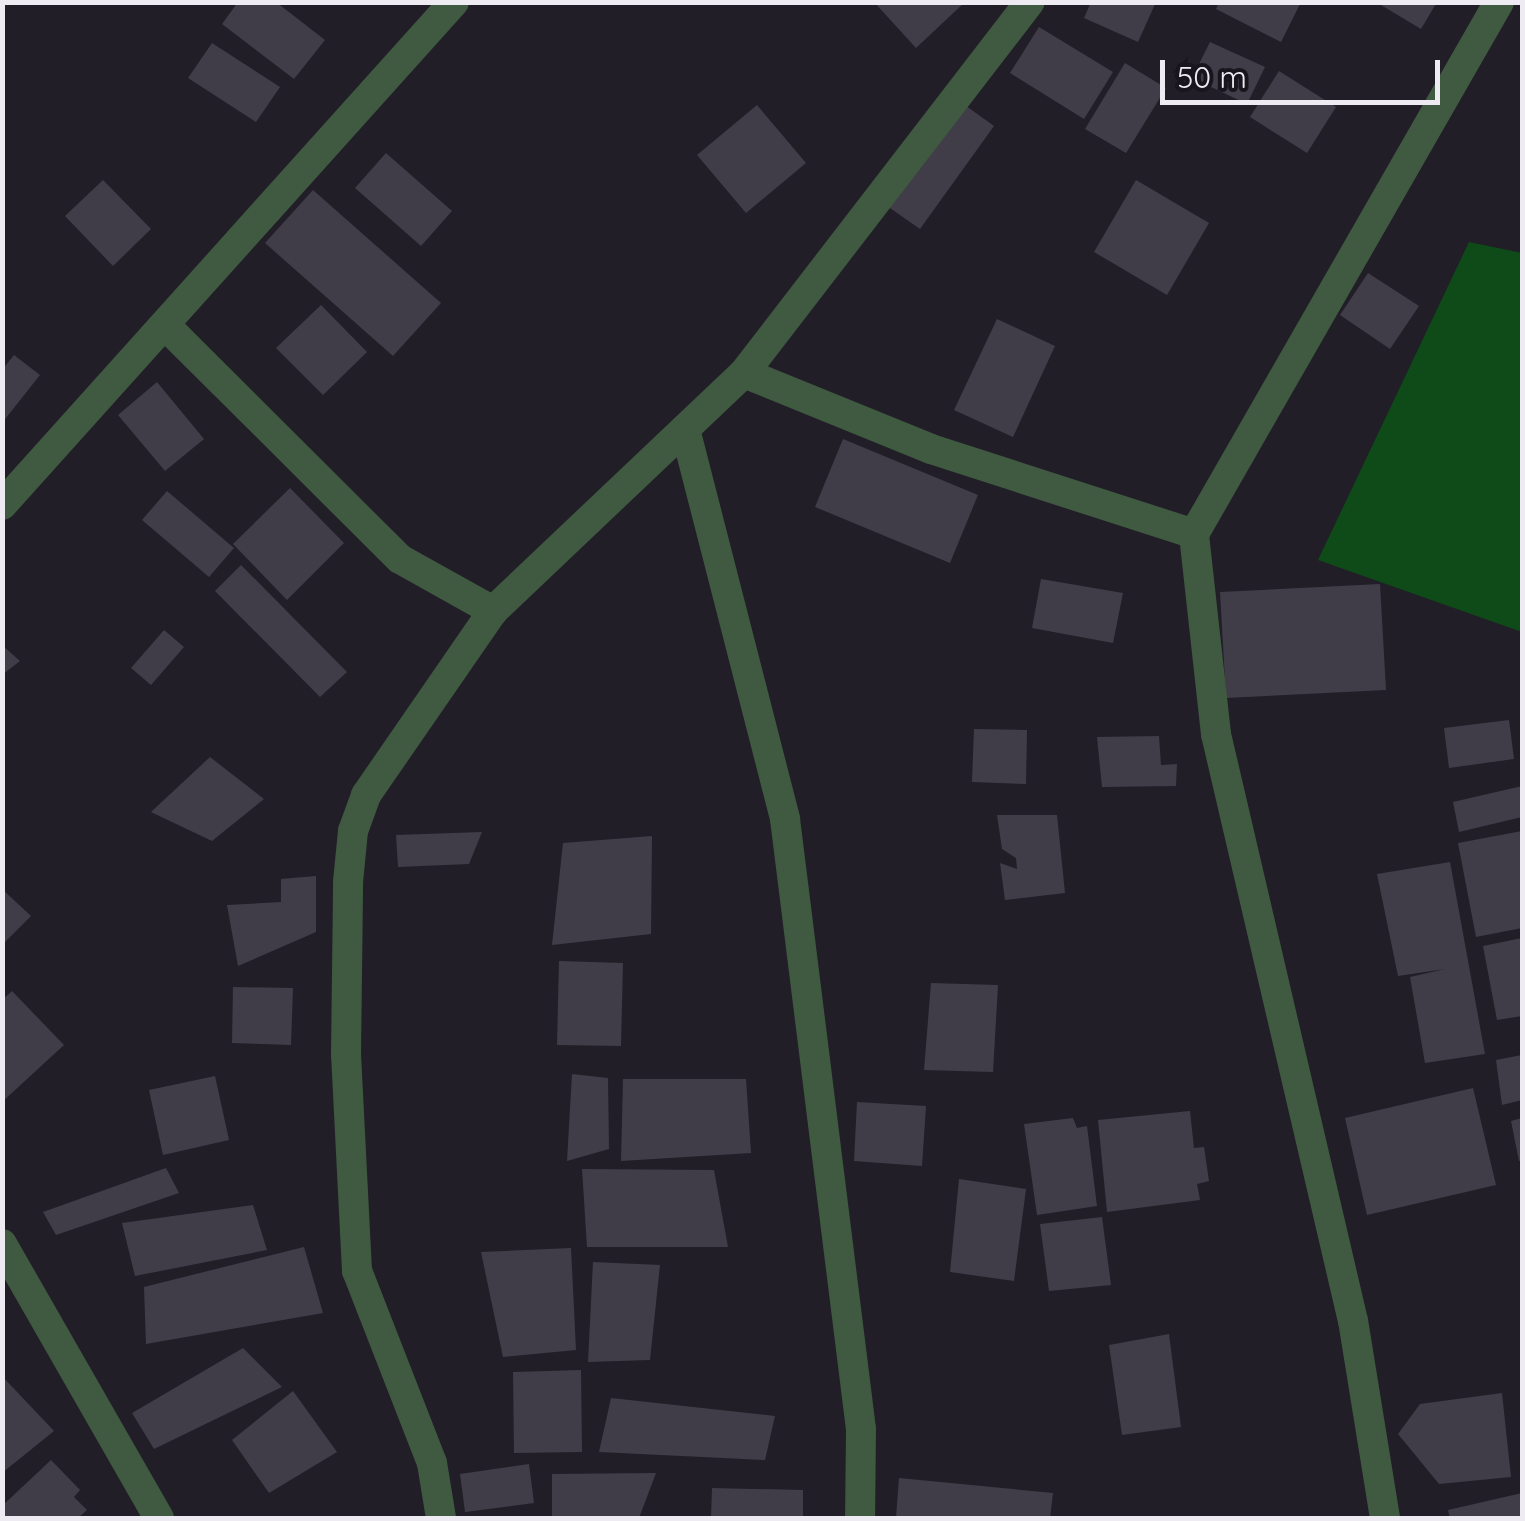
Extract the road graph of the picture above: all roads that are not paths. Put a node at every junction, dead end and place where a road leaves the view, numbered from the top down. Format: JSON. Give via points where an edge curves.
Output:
{"nodes":[{"id":1,"x":454,"y":2,"type":"edge"},
{"id":2,"x":1030,"y":2,"type":"edge"},
{"id":3,"x":1499,"y":2,"type":"edge"},
{"id":4,"x":166,"y":326,"type":"junction"},
{"id":5,"x":744,"y":373,"type":"junction"},
{"id":6,"x":686,"y":429,"type":"junction"},
{"id":7,"x":2,"y":506,"type":"edge"},
{"id":8,"x":1194,"y":534,"type":"junction"},
{"id":9,"x":493,"y":611,"type":"junction"},
{"id":10,"x":2,"y":1244,"type":"edge"},
{"id":11,"x":159,"y":1518,"type":"edge"},
{"id":12,"x":441,"y":1518,"type":"edge"},
{"id":13,"x":860,"y":1518,"type":"edge"},
{"id":14,"x":1386,"y":1518,"type":"edge"}],
"edges":[{"from":1,"to":4,"type":"street"},
{"from":2,"to":5,"type":"street"},
{"from":3,"to":8,"type":"street"},
{"from":4,"to":7,"type":"street"},
{"from":4,"to":9,"type":"street","via":[[400,558]]},
{"from":5,"to":6,"type":"street"},
{"from":5,"to":8,"type":"street","via":[[932,448]]},
{"from":6,"to":9,"type":"street"},
{"from":6,"to":13,"type":"street","via":[[786,819],[862,1429]]},
{"from":8,"to":14,"type":"street","via":[[1216,734],[1354,1322]]},
{"from":9,"to":12,"type":"street","via":[[366,795],[353,832],[348,882],[346,1055],[357,1271],[432,1463]]},
{"from":10,"to":11,"type":"street"}]}
